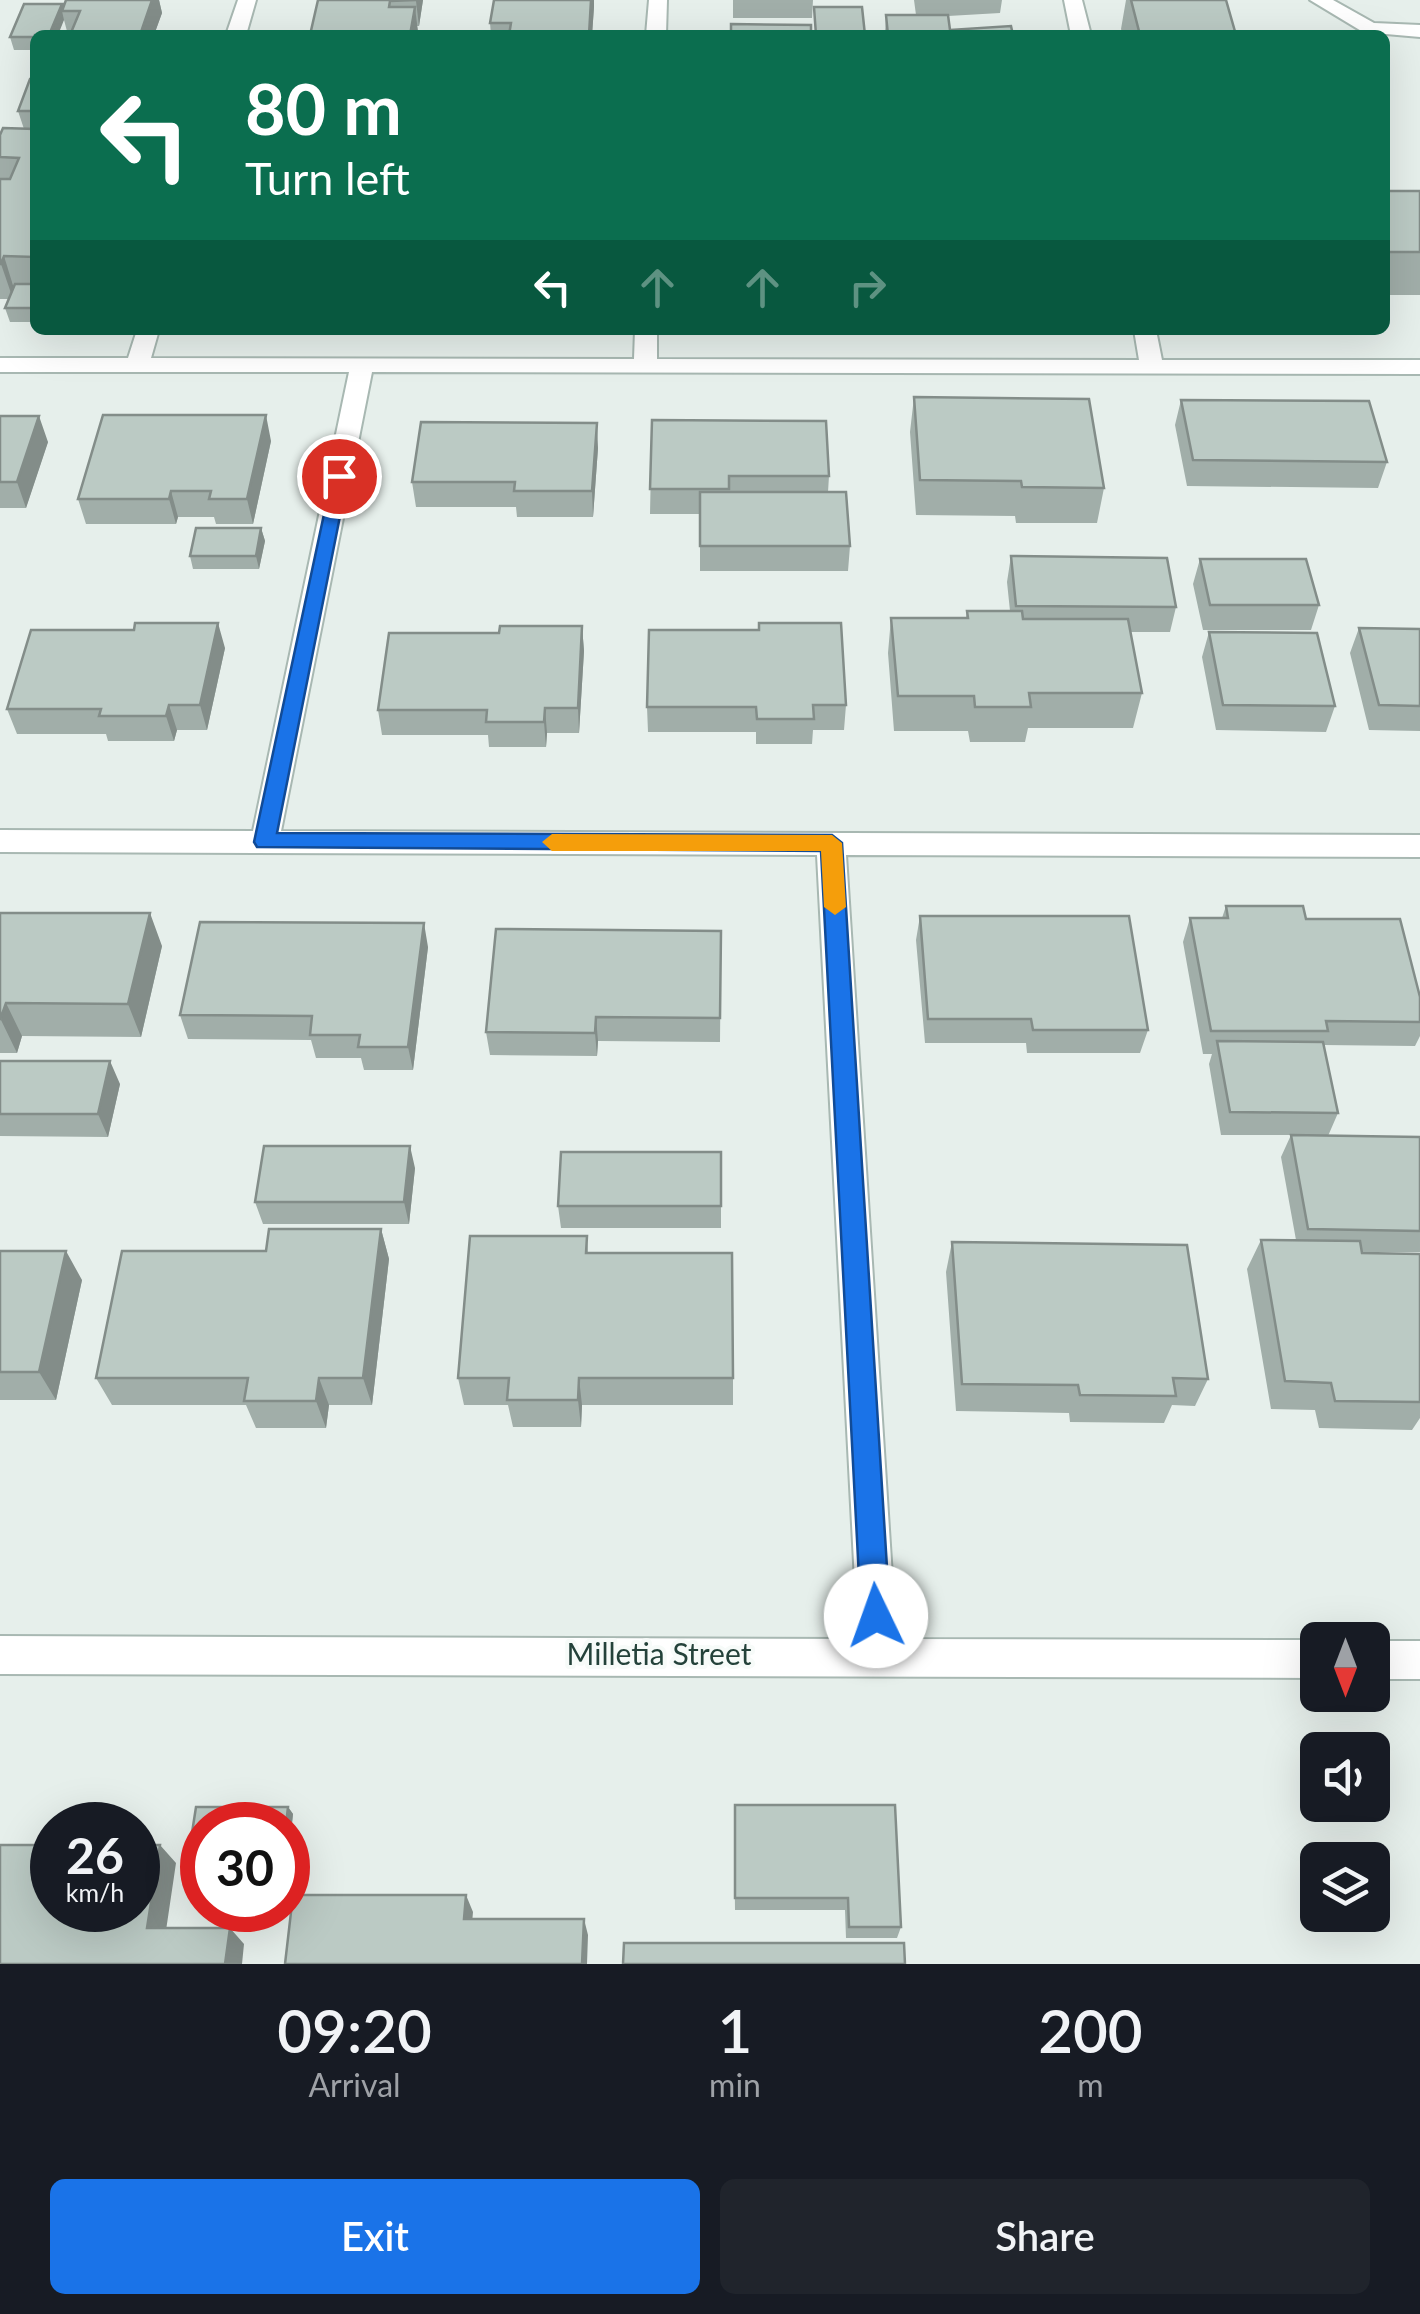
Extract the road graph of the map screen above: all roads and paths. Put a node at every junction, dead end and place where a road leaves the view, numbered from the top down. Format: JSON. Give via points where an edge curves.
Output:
{"nodes":[{"id":1,"x":247,"y":0,"type":"edge"},
{"id":2,"x":658,"y":0,"type":"edge"},
{"id":3,"x":1073,"y":0,"type":"edge"},
{"id":4,"x":1319,"y":0,"type":"edge"},
{"id":5,"x":238,"y":30,"type":"edge"},
{"id":6,"x":656,"y":30,"type":"edge"},
{"id":7,"x":1080,"y":30,"type":"edge"},
{"id":8,"x":1420,"y":31,"type":"edge"},
{"id":9,"x":146,"y":335,"type":"edge"},
{"id":10,"x":646,"y":335,"type":"edge"},
{"id":11,"x":1145,"y":335,"type":"edge"},
{"id":12,"x":0,"y":366,"type":"edge"},
{"id":13,"x":137,"y":366,"type":"junction"},
{"id":14,"x":644,"y":366,"type":"junction"},
{"id":15,"x":1152,"y":366,"type":"junction"},
{"id":16,"x":362,"y":367,"type":"junction"},
{"id":17,"x":1420,"y":367,"type":"edge"},
{"id":18,"x":0,"y":841,"type":"edge"},
{"id":19,"x":264,"y":842,"type":"junction"},
{"id":20,"x":832,"y":843,"type":"junction"},
{"id":21,"x":1420,"y":846,"type":"edge"},
{"id":22,"x":0,"y":1655,"type":"edge"},
{"id":23,"x":878,"y":1655,"type":"junction"},
{"id":24,"x":1300,"y":1659,"type":"edge"},
{"id":25,"x":1390,"y":1660,"type":"edge"},
{"id":26,"x":1420,"y":1660,"type":"edge"}],
"edges":[{"from":1,"to":5,"type":"street"},
{"from":2,"to":6,"type":"street"},
{"from":3,"to":7,"type":"street"},
{"from":4,"to":8,"type":"street","via":[[1370,28]]},
{"from":9,"to":13,"type":"street"},
{"from":10,"to":14,"type":"street"},
{"from":11,"to":15,"type":"street"},
{"from":12,"to":13,"type":"street"},
{"from":13,"to":16,"type":"street"},
{"from":14,"to":15,"type":"street"},
{"from":14,"to":16,"type":"street"},
{"from":15,"to":17,"type":"street"},
{"from":16,"to":19,"type":"street"},
{"from":18,"to":19,"type":"street"},
{"from":19,"to":20,"type":"street"},
{"from":20,"to":21,"type":"street"},
{"from":20,"to":23,"type":"street"},
{"from":22,"to":23,"type":"street","name":"Milletia Street"},
{"from":23,"to":24,"type":"street","name":"Milletia Street"},
{"from":25,"to":26,"type":"street"}]}
